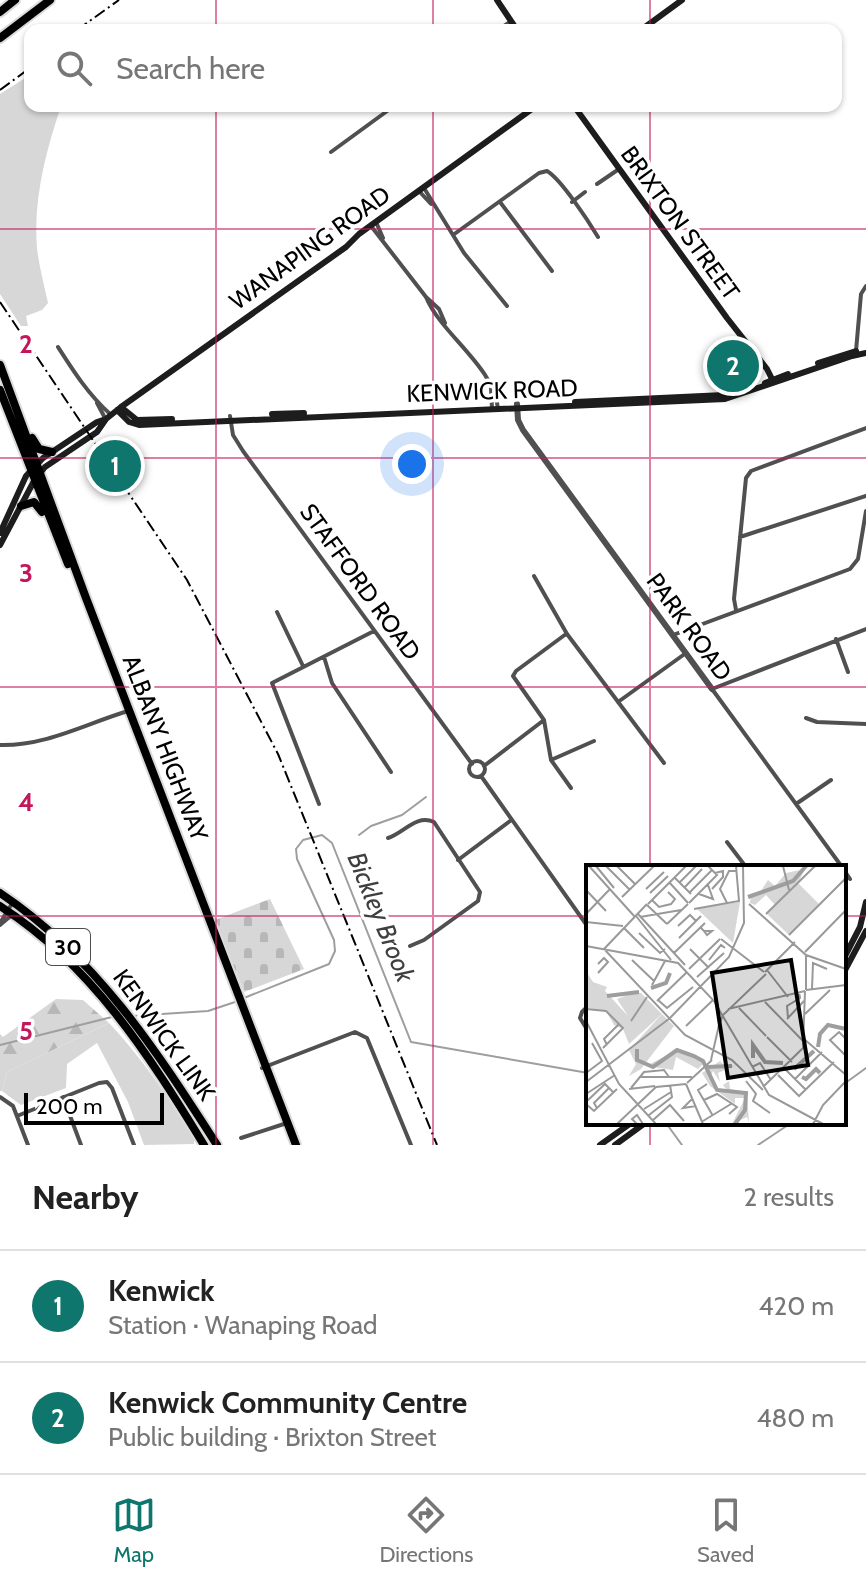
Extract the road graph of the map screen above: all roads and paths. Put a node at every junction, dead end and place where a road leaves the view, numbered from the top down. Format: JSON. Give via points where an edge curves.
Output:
{"nodes":[{"id":1,"x":15,"y":0,"type":"edge"},
{"id":2,"x":50,"y":0,"type":"edge"},
{"id":3,"x":497,"y":0,"type":"edge"},
{"id":4,"x":682,"y":0,"type":"edge"},
{"id":5,"x":0,"y":12,"type":"edge"},
{"id":6,"x":512,"y":20,"type":"junction"},
{"id":7,"x":506,"y":24,"type":"edge"},
{"id":8,"x":515,"y":24,"type":"edge"},
{"id":9,"x":649,"y":24,"type":"edge"},
{"id":10,"x":0,"y":38,"type":"edge"},
{"id":11,"x":386,"y":112,"type":"edge"},
{"id":12,"x":528,"y":112,"type":"edge"},
{"id":13,"x":578,"y":112,"type":"edge"},
{"id":14,"x":331,"y":152,"type":"dead end"},
{"id":15,"x":619,"y":169,"type":"junction"},
{"id":16,"x":597,"y":184,"type":"dead end"},
{"id":17,"x":422,"y":190,"type":"junction"},
{"id":18,"x":585,"y":192,"type":"dead end"},
{"id":19,"x":500,"y":202,"type":"junction"},
{"id":20,"x":572,"y":202,"type":"junction"},
{"id":21,"x":374,"y":224,"type":"junction"},
{"id":22,"x":453,"y":235,"type":"junction"},
{"id":23,"x":598,"y":237,"type":"dead end"},
{"id":24,"x":552,"y":271,"type":"dead end"},
{"id":25,"x":866,"y":286,"type":"edge"},
{"id":26,"x":507,"y":306,"type":"dead end"},
{"id":27,"x":58,"y":347,"type":"dead end"},
{"id":28,"x":856,"y":351,"type":"junction"},
{"id":29,"x":866,"y":351,"type":"edge"},
{"id":30,"x":0,"y":365,"type":"edge"},
{"id":31,"x":770,"y":383,"type":"junction"},
{"id":32,"x":0,"y":391,"type":"edge"},
{"id":33,"x":517,"y":406,"type":"junction"},
{"id":34,"x":495,"y":407,"type":"junction"},
{"id":35,"x":114,"y":413,"type":"junction"},
{"id":36,"x":19,"y":417,"type":"junction"},
{"id":37,"x":230,"y":418,"type":"junction"},
{"id":38,"x":866,"y":428,"type":"edge"},
{"id":39,"x":77,"y":436,"type":"junction"},
{"id":40,"x":64,"y":444,"type":"junction"},
{"id":41,"x":76,"y":447,"type":"junction"},
{"id":42,"x":52,"y":452,"type":"junction"},
{"id":43,"x":36,"y":469,"type":"junction"},
{"id":44,"x":34,"y":481,"type":"junction"},
{"id":45,"x":866,"y":496,"type":"edge"},
{"id":46,"x":21,"y":506,"type":"junction"},
{"id":47,"x":866,"y":511,"type":"edge"},
{"id":48,"x":0,"y":533,"type":"edge"},
{"id":49,"x":740,"y":537,"type":"junction"},
{"id":50,"x":0,"y":545,"type":"edge"},
{"id":51,"x":61,"y":548,"type":"junction"},
{"id":52,"x":534,"y":576,"type":"dead end"},
{"id":53,"x":736,"y":610,"type":"junction"},
{"id":54,"x":277,"y":612,"type":"dead end"},
{"id":55,"x":866,"y":629,"type":"edge"},
{"id":56,"x":374,"y":631,"type":"junction"},
{"id":57,"x":567,"y":634,"type":"junction"},
{"id":58,"x":673,"y":635,"type":"junction"},
{"id":59,"x":836,"y":639,"type":"junction"},
{"id":60,"x":686,"y":653,"type":"junction"},
{"id":61,"x":324,"y":657,"type":"junction"},
{"id":62,"x":303,"y":666,"type":"junction"},
{"id":63,"x":848,"y":672,"type":"dead end"},
{"id":64,"x":712,"y":689,"type":"junction"},
{"id":65,"x":618,"y":702,"type":"junction"},
{"id":66,"x":126,"y":712,"type":"junction"},
{"id":67,"x":806,"y":718,"type":"dead end"},
{"id":68,"x":544,"y":720,"type":"junction"},
{"id":69,"x":866,"y":724,"type":"edge"},
{"id":70,"x":594,"y":741,"type":"dead end"},
{"id":71,"x":0,"y":745,"type":"edge"},
{"id":72,"x":551,"y":760,"type":"junction"},
{"id":73,"x":664,"y":763,"type":"dead end"},
{"id":74,"x":472,"y":764,"type":"junction"},
{"id":75,"x":484,"y":766,"type":"junction"},
{"id":76,"x":391,"y":772,"type":"dead end"},
{"id":77,"x":481,"y":776,"type":"junction"},
{"id":78,"x":831,"y":780,"type":"dead end"},
{"id":79,"x":571,"y":788,"type":"dead end"},
{"id":80,"x":319,"y":804,"type":"dead end"},
{"id":81,"x":796,"y":804,"type":"junction"},
{"id":82,"x":510,"y":821,"type":"junction"},
{"id":83,"x":388,"y":838,"type":"dead end"},
{"id":84,"x":727,"y":842,"type":"dead end"},
{"id":85,"x":458,"y":860,"type":"junction"},
{"id":86,"x":744,"y":865,"type":"edge"},
{"id":87,"x":840,"y":865,"type":"edge"},
{"id":88,"x":846,"y":873,"type":"edge"},
{"id":89,"x":850,"y":879,"type":"dead end"},
{"id":90,"x":0,"y":893,"type":"edge"},
{"id":91,"x":866,"y":902,"type":"edge"},
{"id":92,"x":10,"y":908,"type":"edge"},
{"id":93,"x":0,"y":924,"type":"edge"},
{"id":94,"x":586,"y":924,"type":"edge"},
{"id":95,"x":866,"y":931,"type":"edge"},
{"id":96,"x":410,"y":946,"type":"dead end"},
{"id":97,"x":846,"y":954,"type":"edge"},
{"id":98,"x":846,"y":968,"type":"edge"},
{"id":99,"x":586,"y":1008,"type":"edge"},
{"id":100,"x":586,"y":1028,"type":"edge"},
{"id":101,"x":264,"y":1068,"type":"junction"},
{"id":102,"x":0,"y":1097,"type":"edge"},
{"id":103,"x":63,"y":1097,"type":"junction"},
{"id":104,"x":17,"y":1116,"type":"junction"},
{"id":105,"x":285,"y":1124,"type":"junction"},
{"id":106,"x":628,"y":1125,"type":"edge"},
{"id":107,"x":642,"y":1125,"type":"edge"},
{"id":108,"x":611,"y":1137,"type":"junction"},
{"id":109,"x":241,"y":1138,"type":"dead end"},
{"id":110,"x":210,"y":1144,"type":"edge"},
{"id":111,"x":28,"y":1145,"type":"edge"},
{"id":112,"x":81,"y":1145,"type":"edge"},
{"id":113,"x":134,"y":1145,"type":"edge"},
{"id":114,"x":294,"y":1145,"type":"edge"},
{"id":115,"x":411,"y":1145,"type":"edge"},
{"id":116,"x":600,"y":1145,"type":"edge"},
{"id":117,"x":616,"y":1145,"type":"edge"}],
"edges":[{"from":1,"to":5,"type":"highway"},
{"from":2,"to":10,"type":"highway"},
{"from":3,"to":6,"type":"main road"},
{"from":4,"to":9,"type":"main road"},
{"from":6,"to":7,"type":"street"},
{"from":6,"to":8,"type":"main road"},
{"from":11,"to":14,"type":"street"},
{"from":12,"to":17,"type":"main road","name":"WANAPING ROAD"},
{"from":13,"to":15,"type":"main road","name":"BRIXTON STREET"},
{"from":15,"to":16,"type":"street"},
{"from":15,"to":31,"type":"main road","name":"BRIXTON STREET"},
{"from":17,"to":21,"type":"main road","name":"WANAPING ROAD"},
{"from":17,"to":22,"type":"street"},
{"from":18,"to":20,"type":"street"},
{"from":19,"to":20,"type":"street","via":[[543,171],[555,176]]},
{"from":19,"to":22,"type":"street"},
{"from":19,"to":24,"type":"street"},
{"from":20,"to":23,"type":"street"},
{"from":21,"to":34,"type":"street","via":[[491,386]]},
{"from":21,"to":35,"type":"main road","name":"WANAPING ROAD"},
{"from":22,"to":26,"type":"street"},
{"from":25,"to":28,"type":"street"},
{"from":27,"to":35,"type":"street","via":[[97,403]]},
{"from":28,"to":29,"type":"main road","name":"KENWICK ROAD"},
{"from":28,"to":31,"type":"main road","name":"KENWICK ROAD"},
{"from":29,"to":31,"type":"main road","name":"KENWICK ROAD"},
{"from":30,"to":36,"type":"highway","name":"ALBANY HIGHWAY"},
{"from":31,"to":33,"type":"main road","name":"KENWICK ROAD","via":[[726,395]]},
{"from":32,"to":43,"type":"highway","name":"ALBANY HIGHWAY"},
{"from":33,"to":34,"type":"main road","name":"KENWICK ROAD"},
{"from":33,"to":58,"type":"street","name":"PARK ROAD","via":[[523,430]]},
{"from":34,"to":37,"type":"main road","name":"KENWICK ROAD"},
{"from":35,"to":37,"type":"main road","name":"KENWICK ROAD","via":[[137,420]]},
{"from":35,"to":39,"type":"main road","name":"WANAPING ROAD"},
{"from":35,"to":41,"type":"main road","name":"WANAPING ROAD"},
{"from":36,"to":42,"type":"highway","via":[[37,447]]},
{"from":36,"to":43,"type":"highway","name":"ALBANY HIGHWAY"},
{"from":37,"to":56,"type":"street","name":"STAFFORD ROAD","via":[[235,441]]},
{"from":38,"to":49,"type":"street","via":[[751,471]]},
{"from":39,"to":40,"type":"main road","name":"WANAPING ROAD"},
{"from":39,"to":41,"type":"main road"},
{"from":40,"to":41,"type":"main road"},
{"from":40,"to":42,"type":"main road","name":"WANAPING ROAD"},
{"from":41,"to":43,"type":"main road","name":"WANAPING ROAD"},
{"from":42,"to":43,"type":"main road","name":"WANAPING ROAD"},
{"from":43,"to":44,"type":"highway","name":"ALBANY HIGHWAY"},
{"from":43,"to":48,"type":"main road","via":[[24,478]]},
{"from":43,"to":66,"type":"highway","name":"ALBANY HIGHWAY"},
{"from":44,"to":46,"type":"main road"},
{"from":44,"to":51,"type":"highway","name":"ALBANY HIGHWAY"},
{"from":45,"to":49,"type":"street"},
{"from":46,"to":50,"type":"main road"},
{"from":46,"to":51,"type":"highway","via":[[30,501],[38,505]]},
{"from":47,"to":53,"type":"street","via":[[855,565]]},
{"from":49,"to":53,"type":"street"},
{"from":51,"to":66,"type":"highway","name":"ALBANY HIGHWAY"},
{"from":52,"to":57,"type":"street"},
{"from":53,"to":58,"type":"street"},
{"from":54,"to":62,"type":"street"},
{"from":55,"to":59,"type":"street"},
{"from":56,"to":61,"type":"street"},
{"from":56,"to":74,"type":"street","name":"STAFFORD ROAD"},
{"from":57,"to":65,"type":"street"},
{"from":57,"to":68,"type":"street","via":[[513,676]]},
{"from":58,"to":60,"type":"street","name":"PARK ROAD"},
{"from":59,"to":63,"type":"street"},
{"from":59,"to":64,"type":"street"},
{"from":60,"to":64,"type":"street","name":"PARK ROAD"},
{"from":60,"to":65,"type":"street"},
{"from":61,"to":62,"type":"street"},
{"from":61,"to":76,"type":"street","via":[[332,683]]},
{"from":62,"to":80,"type":"street","via":[[272,683]]},
{"from":64,"to":81,"type":"street","name":"PARK ROAD"},
{"from":65,"to":73,"type":"street"},
{"from":66,"to":71,"type":"street","via":[[48,740]]},
{"from":66,"to":101,"type":"highway","name":"ALBANY HIGHWAY"},
{"from":67,"to":69,"type":"street"},
{"from":68,"to":72,"type":"street"},
{"from":68,"to":75,"type":"street"},
{"from":70,"to":72,"type":"street"},
{"from":72,"to":79,"type":"street"},
{"from":74,"to":75,"type":"street"},
{"from":74,"to":77,"type":"street","name":"STAFFORD ROAD","via":[[470,773]]},
{"from":75,"to":77,"type":"street"},
{"from":77,"to":82,"type":"street","name":"STAFFORD ROAD"},
{"from":78,"to":81,"type":"street"},
{"from":81,"to":87,"type":"street","name":"PARK ROAD"},
{"from":82,"to":85,"type":"street"},
{"from":82,"to":94,"type":"street","name":"STAFFORD ROAD"},
{"from":83,"to":85,"type":"street","via":[[426,819],[434,822]]},
{"from":84,"to":86,"type":"street"},
{"from":85,"to":96,"type":"street","via":[[478,887],[478,901]]},
{"from":88,"to":89,"type":"street","name":"PARK ROAD"},
{"from":90,"to":92,"type":"highway","name":"KENWICK LINK","number":"30"},
{"from":91,"to":97,"type":"main road"},
{"from":92,"to":93,"type":"street"},
{"from":92,"to":110,"type":"highway","name":"KENWICK LINK","number":"30","via":[[109,998],[148,1047]]},
{"from":95,"to":98,"type":"main road"},
{"from":99,"to":100,"type":"street","via":[[580,1018]]},
{"from":101,"to":105,"type":"highway","name":"ALBANY HIGHWAY"},
{"from":101,"to":115,"type":"street","via":[[355,1032],[363,1034]]},
{"from":102,"to":104,"type":"street"},
{"from":103,"to":104,"type":"street"},
{"from":103,"to":112,"type":"street"},
{"from":103,"to":113,"type":"street","via":[[107,1082]]},
{"from":104,"to":111,"type":"street"},
{"from":105,"to":109,"type":"street"},
{"from":105,"to":114,"type":"highway","name":"ALBANY HIGHWAY"},
{"from":106,"to":108,"type":"main road"},
{"from":107,"to":117,"type":"main road"},
{"from":108,"to":116,"type":"main road"},
{"from":108,"to":117,"type":"street"}]}
